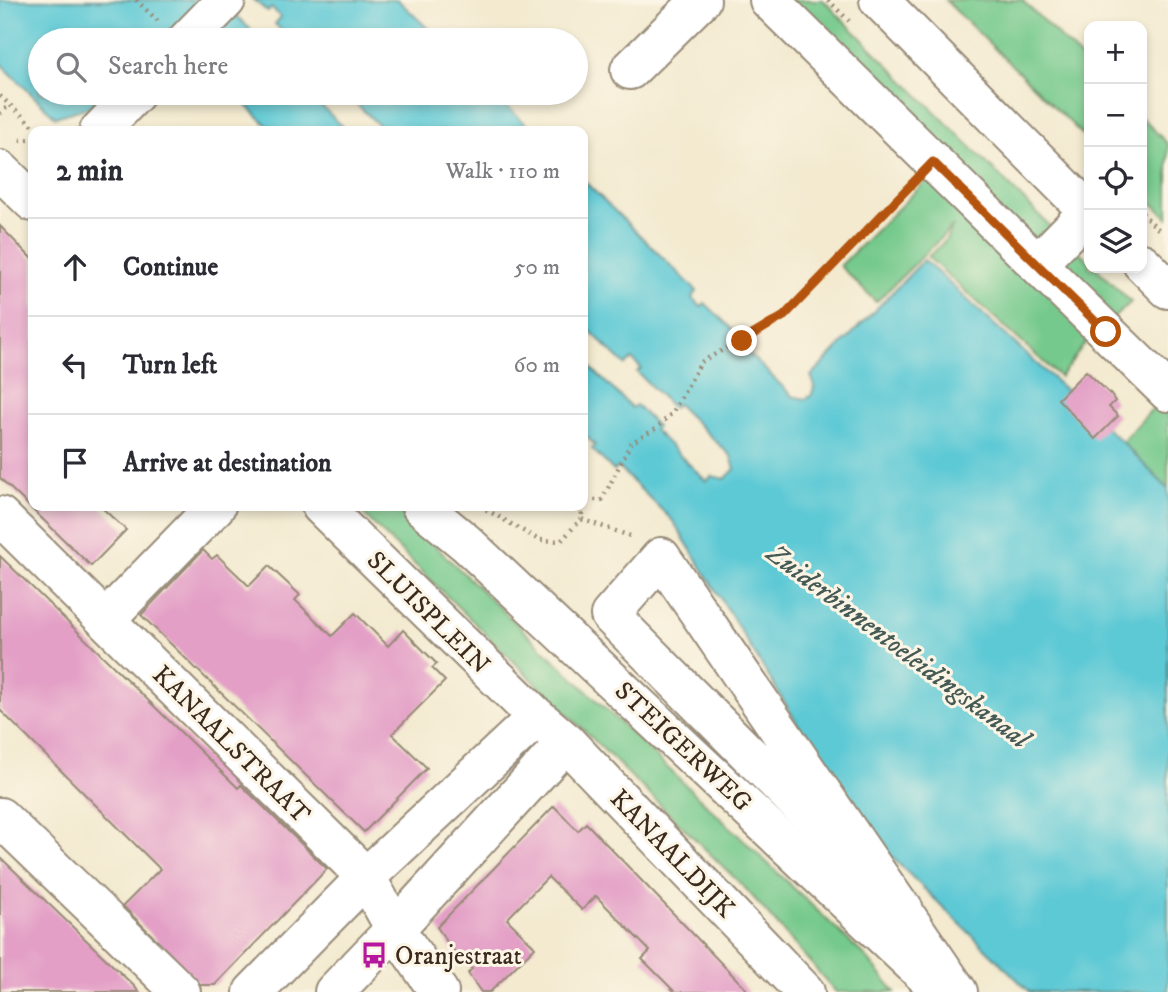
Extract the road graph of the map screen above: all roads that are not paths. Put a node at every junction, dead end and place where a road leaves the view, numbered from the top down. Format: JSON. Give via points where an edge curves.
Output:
{"nodes":[{"id":1,"x":701,"y":0,"type":"edge"},
{"id":2,"x":769,"y":0,"type":"edge"},
{"id":3,"x":879,"y":0,"type":"edge"},
{"id":4,"x":224,"y":2,"type":"edge"},
{"id":5,"x":181,"y":28,"type":"edge"},
{"id":6,"x":630,"y":70,"type":"dead end"},
{"id":7,"x":124,"y":105,"type":"edge"},
{"id":8,"x":104,"y":126,"type":"edge"},
{"id":9,"x":0,"y":170,"type":"edge"},
{"id":10,"x":28,"y":196,"type":"edge"},
{"id":11,"x":1088,"y":210,"type":"edge"},
{"id":12,"x":1084,"y":216,"type":"edge"},
{"id":13,"x":1037,"y":264,"type":"junction"},
{"id":14,"x":1147,"y":268,"type":"edge"},
{"id":15,"x":1168,"y":289,"type":"edge"},
{"id":16,"x":1168,"y":392,"type":"edge"},
{"id":17,"x":211,"y":511,"type":"edge"},
{"id":18,"x":326,"y":511,"type":"edge"},
{"id":19,"x":427,"y":511,"type":"edge"},
{"id":20,"x":0,"y":516,"type":"edge"},
{"id":21,"x":106,"y":620,"type":"junction"},
{"id":22,"x":537,"y":717,"type":"junction"},
{"id":23,"x":566,"y":742,"type":"junction"},
{"id":24,"x":0,"y":817,"type":"edge"},
{"id":25,"x":366,"y":877,"type":"junction"},
{"id":26,"x":904,"y":910,"type":"junction"},
{"id":27,"x":395,"y":929,"type":"junction"},
{"id":28,"x":181,"y":992,"type":"edge"},
{"id":29,"x":253,"y":992,"type":"edge"},
{"id":30,"x":334,"y":992,"type":"edge"},
{"id":31,"x":439,"y":992,"type":"edge"},
{"id":32,"x":805,"y":992,"type":"edge"},
{"id":33,"x":943,"y":992,"type":"edge"},
{"id":34,"x":958,"y":992,"type":"edge"}],
"edges":[{"from":1,"to":6,"type":"street"},
{"from":2,"to":13,"type":"street"},
{"from":3,"to":11,"type":"street"},
{"from":4,"to":5,"type":"street"},
{"from":7,"to":8,"type":"street"},
{"from":9,"to":10,"type":"street"},
{"from":12,"to":13,"type":"street"},
{"from":13,"to":16,"type":"street"},
{"from":14,"to":15,"type":"street"},
{"from":17,"to":21,"type":"street"},
{"from":18,"to":22,"type":"street","name":"SLUISPLEIN"},
{"from":19,"to":33,"type":"street","name":"STEIGERWEG","via":[[527,599]]},
{"from":20,"to":21,"type":"street","name":"KANAALSTRAAT"},
{"from":21,"to":25,"type":"street","name":"KANAALSTRAAT"},
{"from":22,"to":23,"type":"street","name":"KANAALDIJK"},
{"from":22,"to":25,"type":"street"},
{"from":23,"to":27,"type":"street"},
{"from":23,"to":32,"type":"street","name":"KANAALDIJK"},
{"from":24,"to":28,"type":"street"},
{"from":25,"to":27,"type":"street","name":"KANAALSTRAAT"},
{"from":25,"to":29,"type":"street"},
{"from":26,"to":26,"type":"street","via":[[661,557],[610,615]]},
{"from":26,"to":34,"type":"street"},
{"from":27,"to":30,"type":"street"},
{"from":27,"to":31,"type":"street","name":"KANAALSTRAAT"}]}
